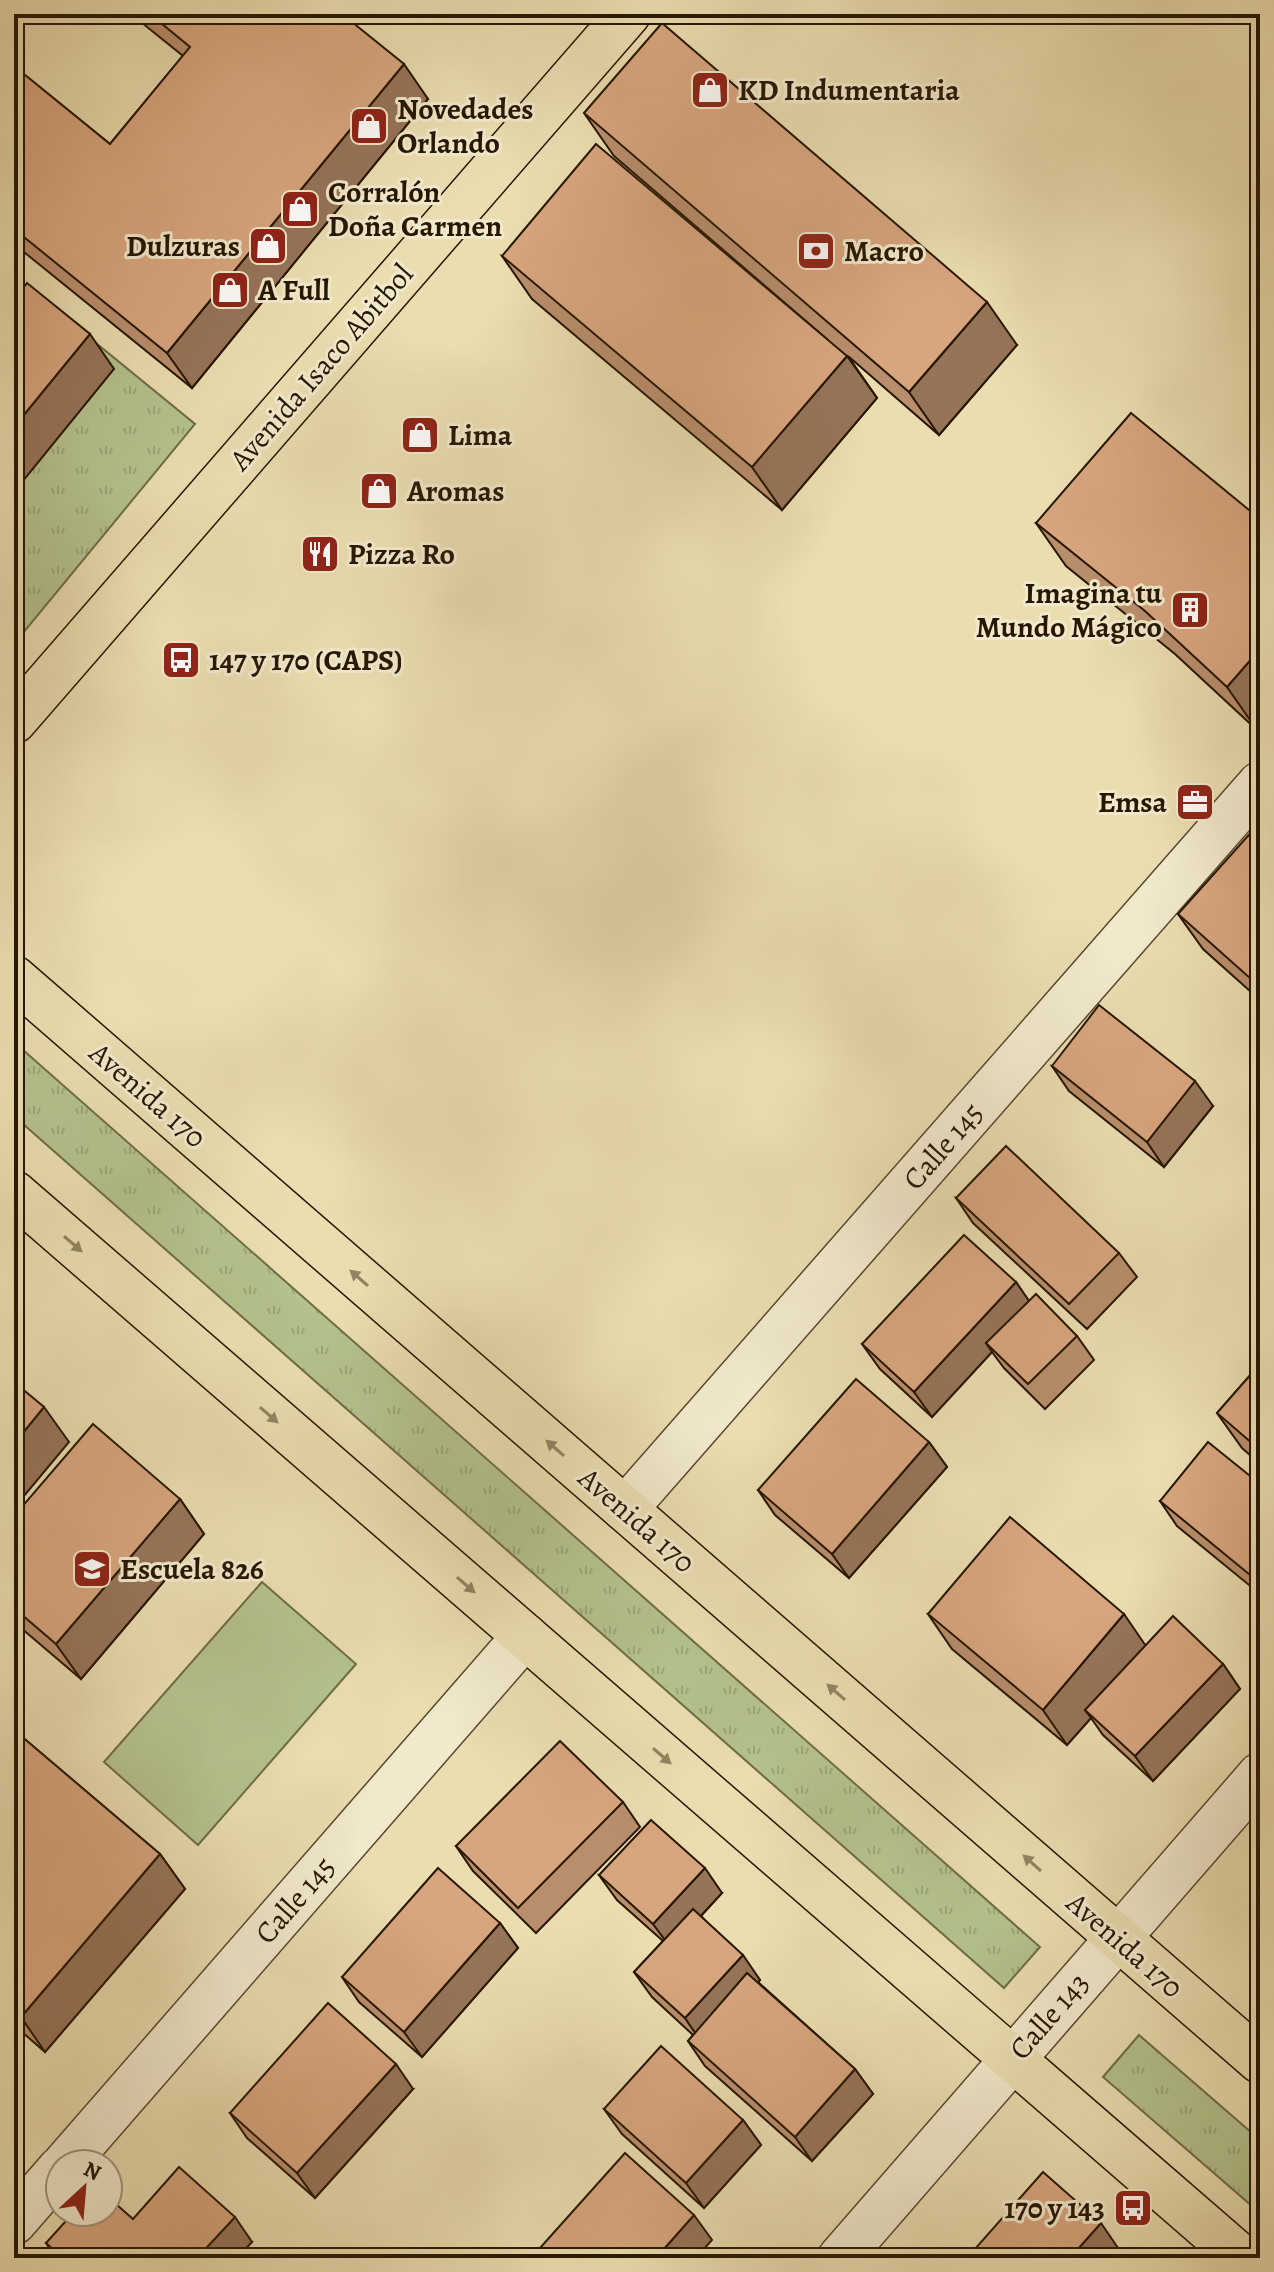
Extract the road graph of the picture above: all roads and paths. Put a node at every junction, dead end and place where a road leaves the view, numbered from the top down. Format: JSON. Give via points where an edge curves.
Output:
{"nodes":[{"id":1,"x":628,"y":14,"type":"edge"},
{"id":2,"x":14,"y":721,"type":"edge"},
{"id":3,"x":1260,"y":784,"type":"edge"},
{"id":4,"x":14,"y":978,"type":"edge"},
{"id":5,"x":14,"y":1193,"type":"edge"},
{"id":6,"x":625,"y":1509,"type":"junction"},
{"id":7,"x":525,"y":1636,"type":"junction"},
{"id":8,"x":1260,"y":1775,"type":"edge"},
{"id":9,"x":1116,"y":1939,"type":"junction"},
{"id":10,"x":1010,"y":2059,"type":"junction"},
{"id":11,"x":1260,"y":2061,"type":"edge"},
{"id":12,"x":79,"y":2148,"type":"edge"},
{"id":13,"x":44,"y":2187,"type":"edge"},
{"id":14,"x":14,"y":2222,"type":"edge"},
{"id":15,"x":840,"y":2258,"type":"edge"},
{"id":16,"x":1242,"y":2258,"type":"edge"}],
"edges":[{"from":1,"to":2,"type":"main road","name":"Avenida Isaco Abitbol"},
{"from":3,"to":6,"type":"street","name":"Calle 145"},
{"from":6,"to":4,"type":"main road","name":"Avenida 170","one_way":true},
{"from":5,"to":7,"type":"main road","one_way":true},
{"from":9,"to":6,"type":"main road","name":"Avenida 170","one_way":true},
{"from":7,"to":10,"type":"main road","one_way":true},
{"from":7,"to":12,"type":"street","name":"Calle 145"},
{"from":8,"to":9,"type":"street","name":"Calle 143"},
{"from":9,"to":10,"type":"street","name":"Calle 143"},
{"from":9,"to":11,"type":"main road","name":"Avenida 170"},
{"from":10,"to":15,"type":"street","name":"Calle 143"},
{"from":10,"to":16,"type":"main road"},
{"from":13,"to":14,"type":"street"}]}
